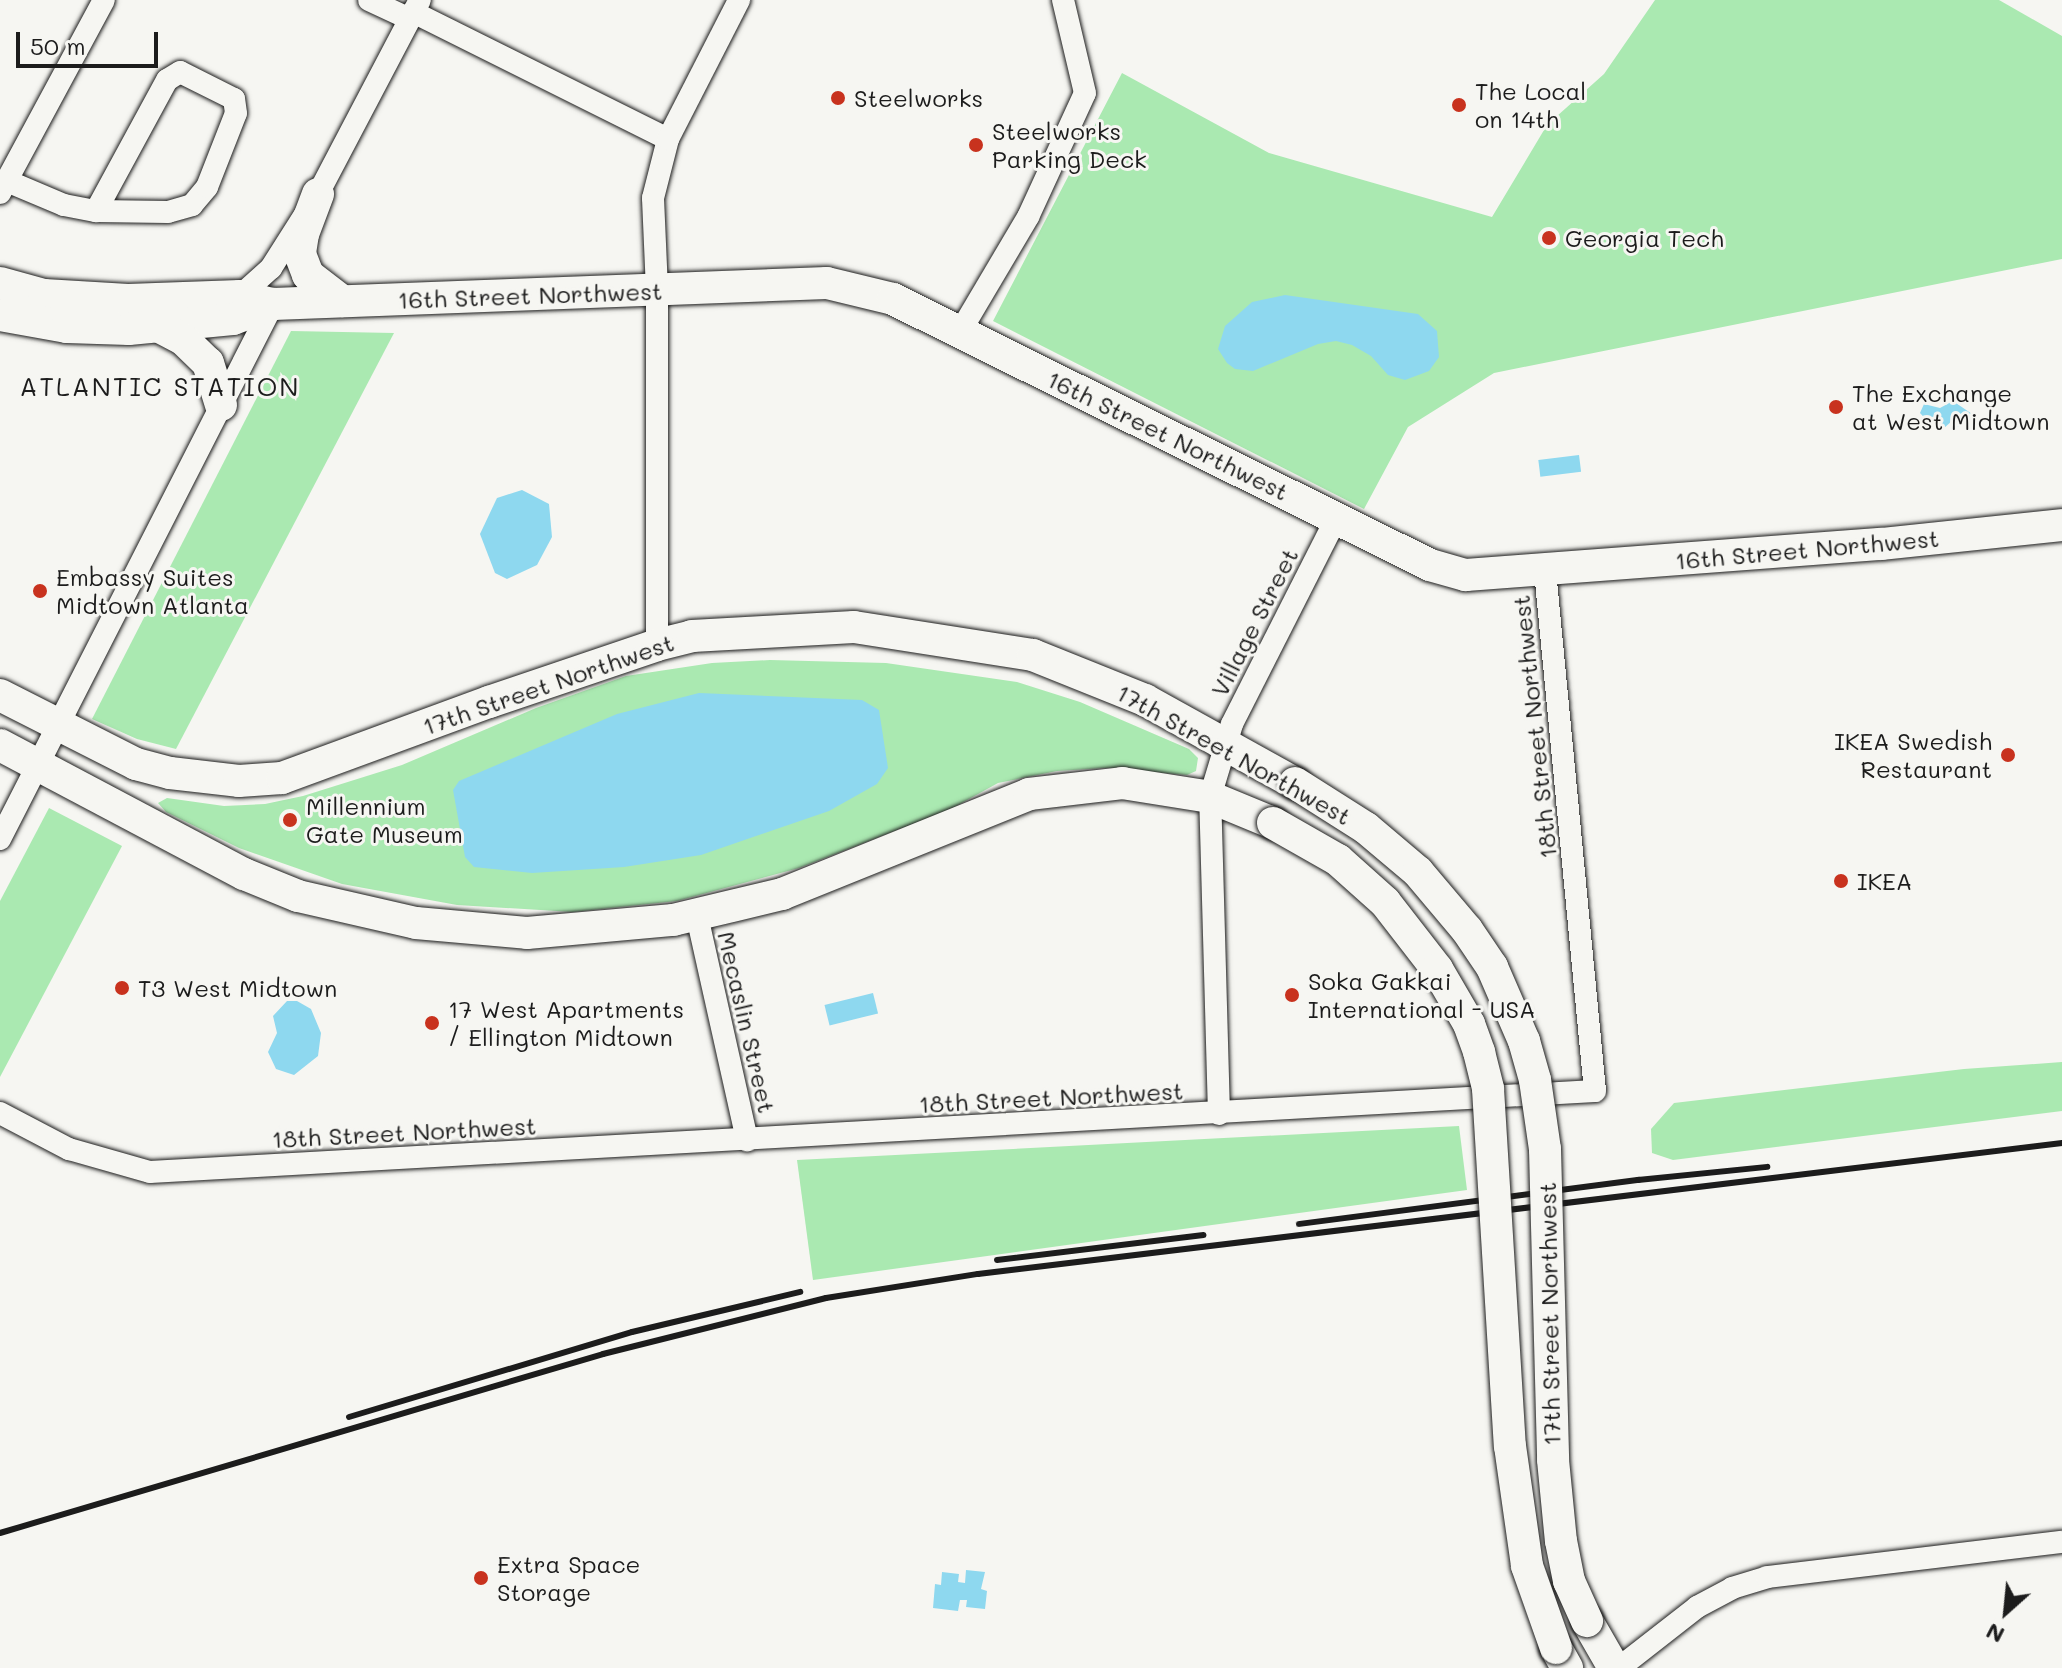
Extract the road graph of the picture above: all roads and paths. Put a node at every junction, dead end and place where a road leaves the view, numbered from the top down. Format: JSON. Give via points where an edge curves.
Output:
{"nodes":[{"id":1,"x":104,"y":0,"type":"edge"},
{"id":2,"x":369,"y":0,"type":"edge"},
{"id":3,"x":739,"y":0,"type":"edge"},
{"id":4,"x":1063,"y":0,"type":"edge"},
{"id":5,"x":414,"y":10,"type":"edge"},
{"id":6,"x":668,"y":139,"type":"junction"},
{"id":7,"x":3,"y":186,"type":"edge"},
{"id":8,"x":318,"y":194,"type":"junction"},
{"id":9,"x":96,"y":211,"type":"junction"},
{"id":10,"x":0,"y":283,"type":"edge"},
{"id":11,"x":657,"y":290,"type":"junction"},
{"id":12,"x":240,"y":296,"type":"junction"},
{"id":13,"x":342,"y":301,"type":"junction"},
{"id":14,"x":273,"y":304,"type":"junction"},
{"id":15,"x":0,"y":315,"type":"edge"},
{"id":16,"x":160,"y":327,"type":"junction"},
{"id":17,"x":960,"y":332,"type":"junction"},
{"id":18,"x":221,"y":405,"type":"junction"},
{"id":19,"x":1336,"y":519,"type":"junction"},
{"id":20,"x":2062,"y":525,"type":"edge"},
{"id":21,"x":1545,"y":571,"type":"junction"},
{"id":22,"x":657,"y":645,"type":"junction"},
{"id":23,"x":0,"y":695,"type":"edge"},
{"id":24,"x":58,"y":726,"type":"junction"},
{"id":25,"x":1226,"y":744,"type":"junction"},
{"id":26,"x":0,"y":745,"type":"edge"},
{"id":27,"x":38,"y":765,"type":"junction"},
{"id":28,"x":1210,"y":797,"type":"junction"},
{"id":29,"x":0,"y":839,"type":"edge"},
{"id":30,"x":697,"y":916,"type":"junction"},
{"id":31,"x":0,"y":1113,"type":"edge"},
{"id":32,"x":1219,"y":1114,"type":"junction"},
{"id":33,"x":747,"y":1140,"type":"junction"},
{"id":34,"x":2062,"y":1542,"type":"edge"},
{"id":35,"x":1562,"y":1658,"type":"edge"},
{"id":36,"x":1616,"y":1668,"type":"edge"}],
"edges":[{"from":1,"to":7,"type":"street"},
{"from":2,"to":5,"type":"street"},
{"from":3,"to":6,"type":"street"},
{"from":4,"to":17,"type":"street","via":[[1085,93],[1028,217]]},
{"from":5,"to":6,"type":"street"},
{"from":5,"to":8,"type":"street"},
{"from":6,"to":11,"type":"street","via":[[653,198]]},
{"from":7,"to":9,"type":"street"},
{"from":8,"to":12,"type":"street","via":[[271,268]]},
{"from":8,"to":13,"type":"main road","via":[[300,254],[308,275]]},
{"from":9,"to":9,"type":"street","via":[[168,212],[192,205],[207,187],[225,143],[236,113],[234,99],[180,72],[167,80]]},
{"from":10,"to":12,"type":"main road","name":"16th Street Northwest","via":[[44,295],[128,300]]},
{"from":11,"to":13,"type":"main road","name":"16th Street Northwest"},
{"from":11,"to":17,"type":"main road","name":"16th Street Northwest","via":[[827,283],[893,299]]},
{"from":11,"to":22,"type":"street"},
{"from":12,"to":14,"type":"main road","name":"16th Street Northwest"},
{"from":13,"to":14,"type":"main road","name":"16th Street Northwest"},
{"from":14,"to":16,"type":"main road","name":"16th Street Northwest","via":[[233,319]]},
{"from":14,"to":18,"type":"street"},
{"from":15,"to":16,"type":"main road","name":"16th Street Northwest","via":[[97,329]]},
{"from":16,"to":18,"type":"main road","via":[[208,363]]},
{"from":17,"to":19,"type":"main road","name":"16th Street Northwest"},
{"from":18,"to":24,"type":"street"},
{"from":19,"to":21,"type":"main road","name":"16th Street Northwest","via":[[1430,565],[1466,575]]},
{"from":19,"to":25,"type":"street","name":"Village Street"},
{"from":20,"to":21,"type":"main road","name":"16th Street Northwest"},
{"from":21,"to":32,"type":"street","name":"18th Street Northwest","via":[[1595,1091]]},
{"from":22,"to":24,"type":"main road","name":"17th Street Northwest","via":[[282,778],[239,781],[170,773],[136,764]]},
{"from":22,"to":25,"type":"main road","name":"17th Street Northwest","via":[[692,636],[854,627],[1029,654],[1145,700]]},
{"from":23,"to":24,"type":"main road","name":"17th Street Northwest"},
{"from":24,"to":27,"type":"street"},
{"from":25,"to":28,"type":"street","name":"Village Street"},
{"from":25,"to":36,"type":"main road","name":"17th Street Northwest","bridge":true,"via":[[1366,828],[1418,872],[1492,967],[1524,1041],[1545,1149],[1553,1460],[1561,1541],[1569,1581]]},
{"from":26,"to":27,"type":"main road","name":"17th Street Northwest"},
{"from":27,"to":29,"type":"street"},
{"from":27,"to":30,"type":"main road","name":"17th Street Northwest","via":[[244,874],[298,896],[380,917],[527,933]]},
{"from":28,"to":30,"type":"main road","name":"17th Street Northwest","via":[[1122,783],[1029,794],[782,894]]},
{"from":28,"to":32,"type":"street","name":"Village Street"},
{"from":28,"to":35,"type":"main road","name":"17th Street Northwest","bridge":true,"via":[[1273,823],[1338,860],[1385,902],[1437,969],[1469,1024],[1488,1089],[1510,1446],[1527,1566]]},
{"from":30,"to":33,"type":"street","name":"Mecaslin Street"},
{"from":31,"to":33,"type":"street","name":"18th Street Northwest","via":[[69,1149],[150,1172]]},
{"from":32,"to":33,"type":"street","name":"18th Street Northwest"},
{"from":34,"to":36,"type":"street","via":[[1767,1577],[1697,1607]]}]}
